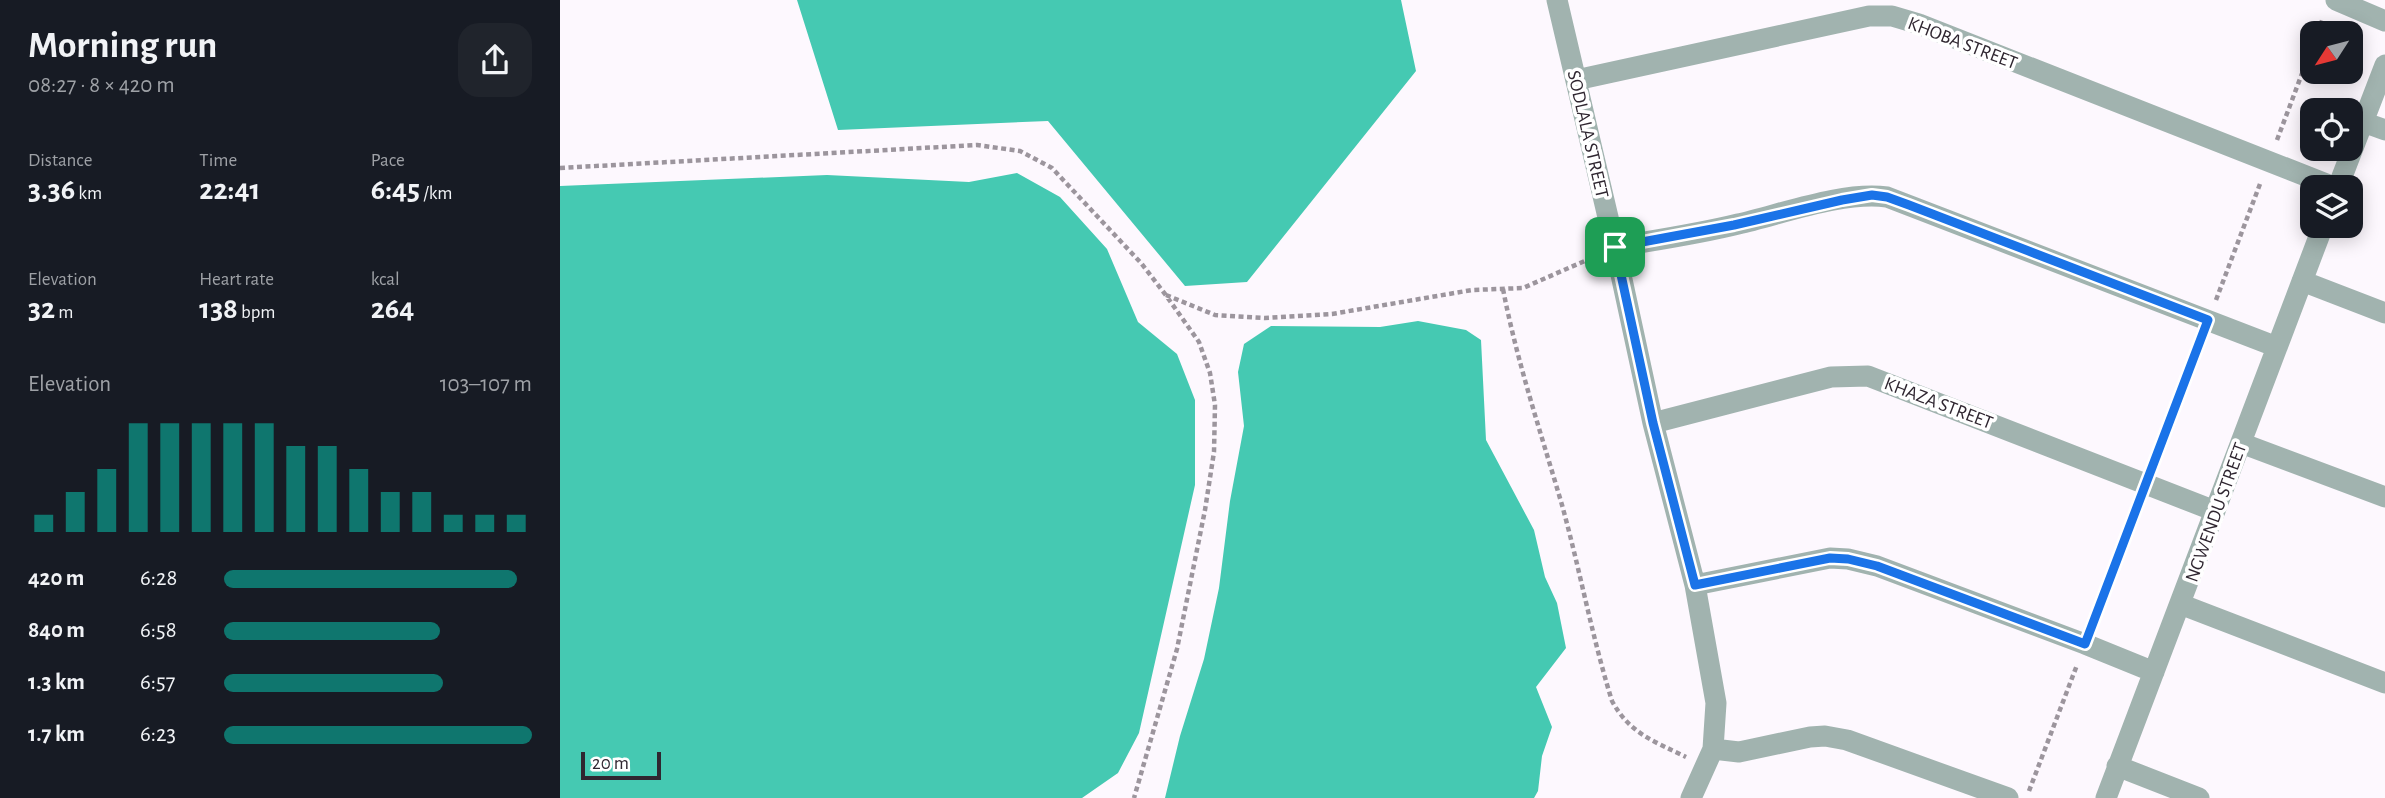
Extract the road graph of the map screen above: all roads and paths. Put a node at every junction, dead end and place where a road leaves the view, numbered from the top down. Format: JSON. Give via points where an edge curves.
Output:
{"nodes":[{"id":1,"x":1557,"y":0,"type":"edge"},
{"id":2,"x":2336,"y":0,"type":"edge"},
{"id":3,"x":2385,"y":21,"type":"edge"},
{"id":4,"x":2385,"y":65,"type":"edge"},
{"id":5,"x":2300,"y":79,"type":"edge"},
{"id":6,"x":1576,"y":80,"type":"junction"},
{"id":7,"x":2363,"y":122,"type":"joint"},
{"id":8,"x":2385,"y":130,"type":"edge"},
{"id":9,"x":2269,"y":160,"type":"junction"},
{"id":10,"x":560,"y":168,"type":"edge"},
{"id":11,"x":2306,"y":175,"type":"edge"},
{"id":12,"x":2318,"y":238,"type":"edge"},
{"id":13,"x":1615,"y":247,"type":"junction"},
{"id":14,"x":2302,"y":281,"type":"junction"},
{"id":15,"x":1503,"y":289,"type":"junction"},
{"id":16,"x":1165,"y":294,"type":"junction"},
{"id":17,"x":2385,"y":313,"type":"edge"},
{"id":18,"x":2208,"y":320,"type":"junction"},
{"id":19,"x":2277,"y":347,"type":"junction"},
{"id":20,"x":1653,"y":423,"type":"junction"},
{"id":21,"x":2241,"y":443,"type":"junction"},
{"id":22,"x":2146,"y":482,"type":"junction"},
{"id":23,"x":2385,"y":497,"type":"edge"},
{"id":24,"x":2215,"y":511,"type":"junction"},
{"id":25,"x":1695,"y":585,"type":"junction"},
{"id":26,"x":2180,"y":604,"type":"junction"},
{"id":27,"x":2085,"y":644,"type":"junction"},
{"id":28,"x":2154,"y":672,"type":"junction"},
{"id":29,"x":2385,"y":683,"type":"edge"},
{"id":30,"x":1713,"y":749,"type":"junction"},
{"id":31,"x":2118,"y":766,"type":"junction"},
{"id":32,"x":1134,"y":798,"type":"edge"},
{"id":33,"x":1690,"y":798,"type":"edge"},
{"id":34,"x":2008,"y":798,"type":"edge"},
{"id":35,"x":2026,"y":798,"type":"edge"},
{"id":36,"x":2106,"y":798,"type":"edge"},
{"id":37,"x":2199,"y":798,"type":"edge"}],
"edges":[{"from":1,"to":6,"type":"street","name":"SODLALA STREET"},
{"from":2,"to":3,"type":"street"},
{"from":4,"to":7,"type":"street"},
{"from":5,"to":9,"type":"path"},
{"from":6,"to":9,"type":"street","name":"KHOBA STREET","via":[[1869,16],[1892,16]]},
{"from":6,"to":13,"type":"street","name":"SODLALA STREET"},
{"from":7,"to":8,"type":"street"},
{"from":9,"to":11,"type":"street","name":"KHOBA STREET"},
{"from":9,"to":18,"type":"path"},
{"from":10,"to":16,"type":"path","via":[[977,145],[1020,151],[1052,168]]},
{"from":12,"to":14,"type":"street","name":"NGWENDU STREET"},
{"from":13,"to":15,"type":"path","via":[[1523,288]]},
{"from":13,"to":18,"type":"street","via":[[1880,196]]},
{"from":13,"to":20,"type":"street","name":"SODLALA STREET"},
{"from":14,"to":17,"type":"street"},
{"from":14,"to":19,"type":"street","name":"NGWENDU STREET"},
{"from":15,"to":16,"type":"path","via":[[1332,314],[1265,318],[1215,315]]},
{"from":15,"to":30,"type":"path","via":[[1612,701],[1622,719],[1642,735],[1690,759]]},
{"from":16,"to":32,"type":"path","via":[[1199,342],[1210,373],[1214,452],[1177,649]]},
{"from":18,"to":19,"type":"street"},
{"from":18,"to":22,"type":"path"},
{"from":19,"to":21,"type":"street","name":"NGWENDU STREET"},
{"from":20,"to":22,"type":"street","name":"KHAZA STREET","via":[[1831,377],[1868,376]]},
{"from":20,"to":25,"type":"street","name":"SODLALA STREET"},
{"from":21,"to":23,"type":"street"},
{"from":21,"to":24,"type":"street","name":"NGWENDU STREET"},
{"from":22,"to":24,"type":"street","name":"KHAZA STREET"},
{"from":22,"to":27,"type":"path"},
{"from":24,"to":26,"type":"street","name":"NGWENDU STREET"},
{"from":25,"to":27,"type":"street","via":[[1812,561],[1848,559]]},
{"from":25,"to":30,"type":"street","name":"SODLALA STREET","via":[[1716,703]]},
{"from":26,"to":28,"type":"street","name":"NGWENDU STREET"},
{"from":26,"to":29,"type":"street"},
{"from":27,"to":28,"type":"street"},
{"from":27,"to":35,"type":"path"},
{"from":28,"to":31,"type":"street","name":"NGWENDU STREET"},
{"from":30,"to":33,"type":"street","name":"SODLALA STREET"},
{"from":30,"to":34,"type":"street","via":[[1740,752],[1825,736]]},
{"from":31,"to":36,"type":"street","name":"NGWENDU STREET"},
{"from":31,"to":37,"type":"street"}]}
